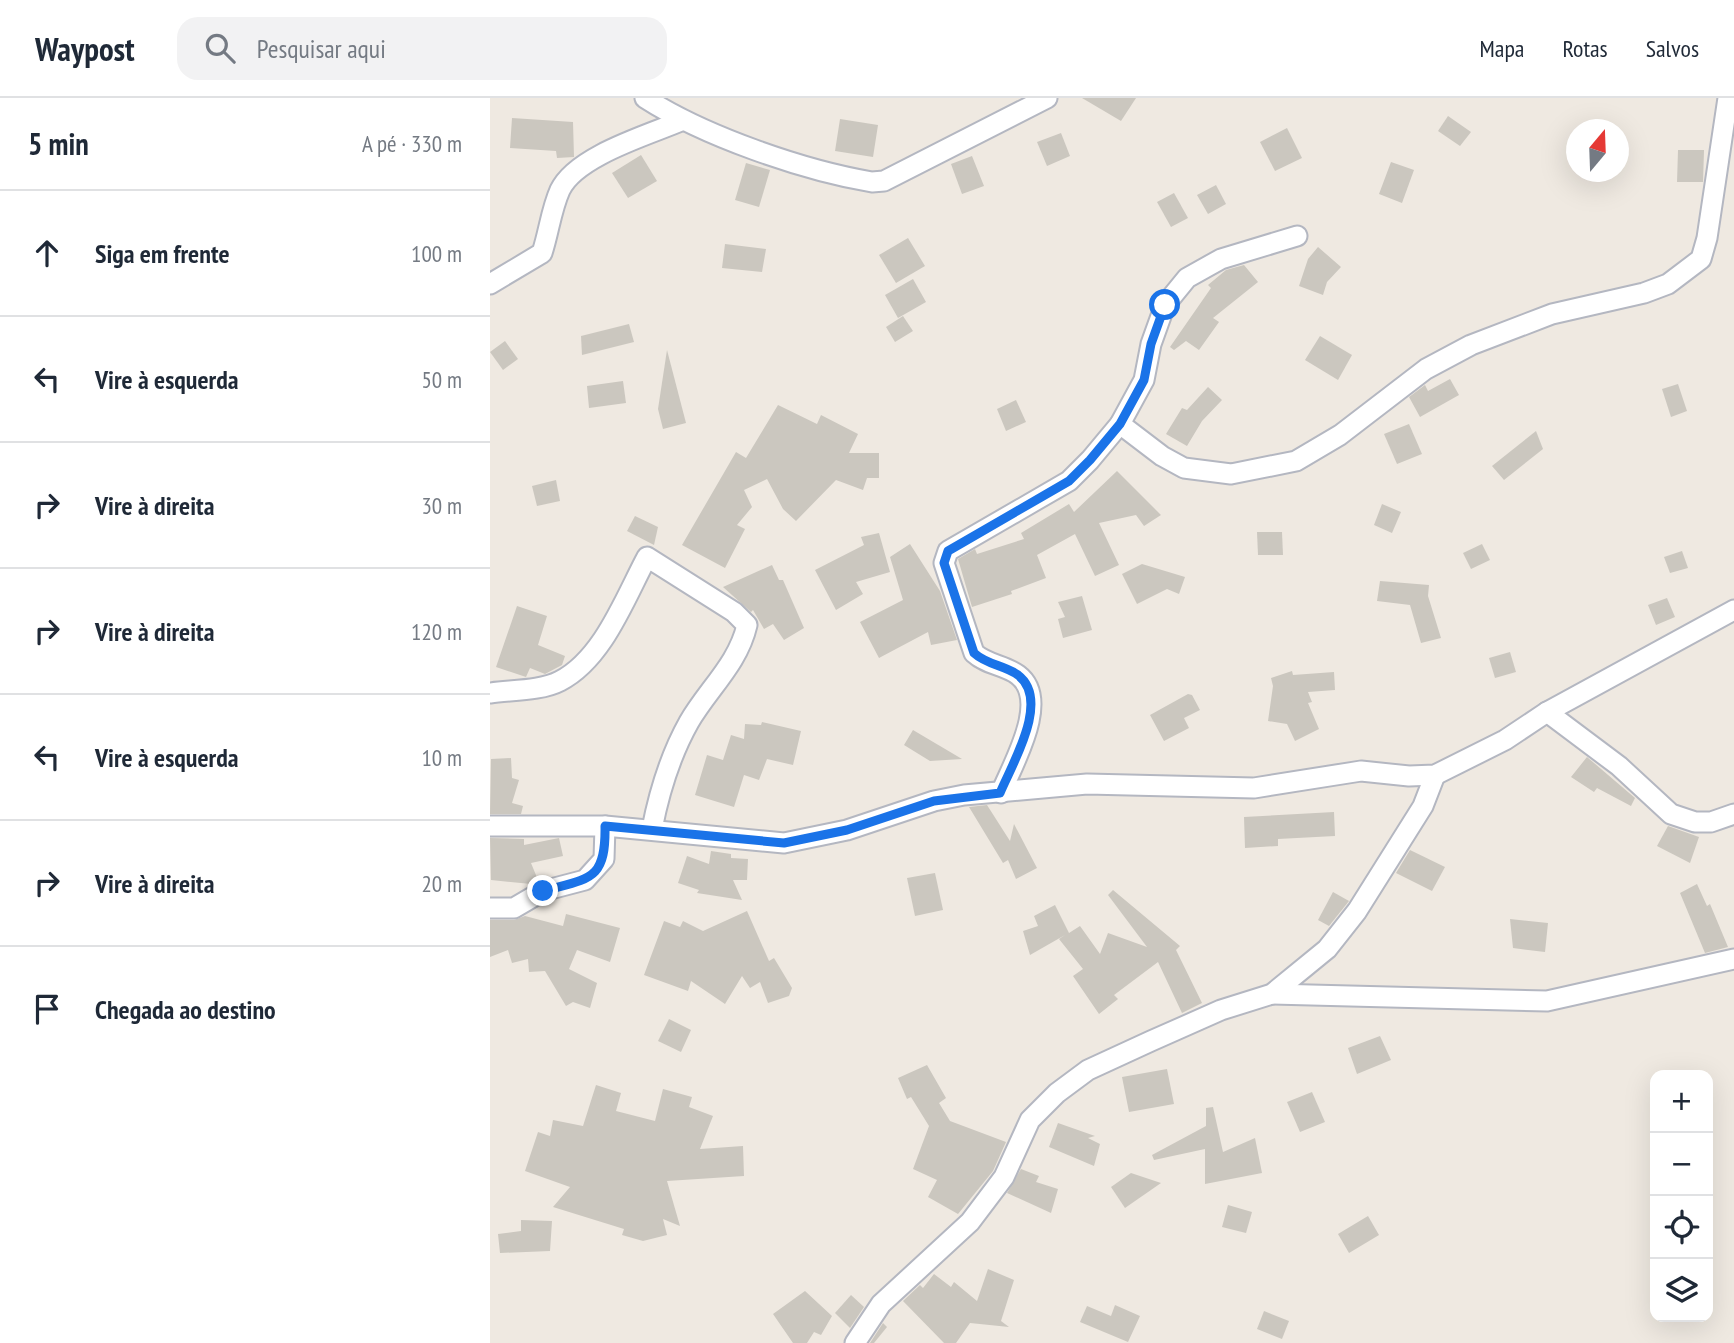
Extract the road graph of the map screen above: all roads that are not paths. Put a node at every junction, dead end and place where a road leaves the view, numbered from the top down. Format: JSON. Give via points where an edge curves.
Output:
{"nodes":[{"id":1,"x":645,"y":98,"type":"edge"},
{"id":2,"x":1047,"y":98,"type":"edge"},
{"id":3,"x":1728,"y":98,"type":"edge"},
{"id":4,"x":681,"y":121,"type":"junction"},
{"id":5,"x":1726,"y":181,"type":"edge"},
{"id":6,"x":1297,"y":236,"type":"dead end"},
{"id":7,"x":490,"y":284,"type":"edge"},
{"id":8,"x":1120,"y":424,"type":"junction"},
{"id":9,"x":1734,"y":610,"type":"edge"},
{"id":10,"x":490,"y":693,"type":"edge"},
{"id":11,"x":1547,"y":712,"type":"junction"},
{"id":12,"x":1436,"y":775,"type":"junction"},
{"id":13,"x":1000,"y":793,"type":"junction"},
{"id":14,"x":1734,"y":814,"type":"edge"},
{"id":15,"x":605,"y":826,"type":"junction"},
{"id":16,"x":490,"y":827,"type":"edge"},
{"id":17,"x":652,"y":829,"type":"junction"},
{"id":18,"x":490,"y":908,"type":"edge"},
{"id":19,"x":1734,"y":960,"type":"edge"},
{"id":20,"x":1272,"y":994,"type":"junction"},
{"id":21,"x":855,"y":1343,"type":"edge"}],
"edges":[{"from":1,"to":4,"type":"street"},
{"from":2,"to":4,"type":"street","via":[[884,181],[872,182],[788,160]]},
{"from":3,"to":5,"type":"street"},
{"from":4,"to":7,"type":"street","via":[[612,150],[568,178],[553,210],[542,253]]},
{"from":5,"to":8,"type":"street","via":[[1701,259],[1689,271],[1644,293],[1552,314],[1471,345],[1426,369],[1340,435],[1296,461],[1230,474],[1184,468]]},
{"from":6,"to":8,"type":"street","via":[[1221,259],[1187,278],[1165,305],[1144,380]]},
{"from":8,"to":13,"type":"street","via":[[1069,481],[948,551],[944,563],[974,653],[1021,677],[1033,710]]},
{"from":9,"to":11,"type":"street"},
{"from":10,"to":17,"type":"street","via":[[559,682],[572,672],[597,647],[647,557],[734,612],[747,625],[745,635],[726,673],[688,724]]},
{"from":11,"to":12,"type":"street","via":[[1505,740]]},
{"from":11,"to":14,"type":"street","via":[[1619,766],[1671,814],[1695,822]]},
{"from":12,"to":13,"type":"street","via":[[1362,771],[1254,788],[1087,784]]},
{"from":12,"to":20,"type":"street","via":[[1423,806],[1357,911],[1327,949]]},
{"from":13,"to":17,"type":"street","via":[[934,801],[847,830],[784,843]]},
{"from":15,"to":16,"type":"street"},
{"from":15,"to":17,"type":"street"},
{"from":15,"to":18,"type":"street","via":[[604,859],[585,880],[543,891],[514,908]]},
{"from":19,"to":20,"type":"street","via":[[1547,1001]]},
{"from":20,"to":21,"type":"street","via":[[1221,1010],[1088,1070],[1057,1093],[1030,1120],[1004,1177],[970,1222],[881,1304]]}]}
